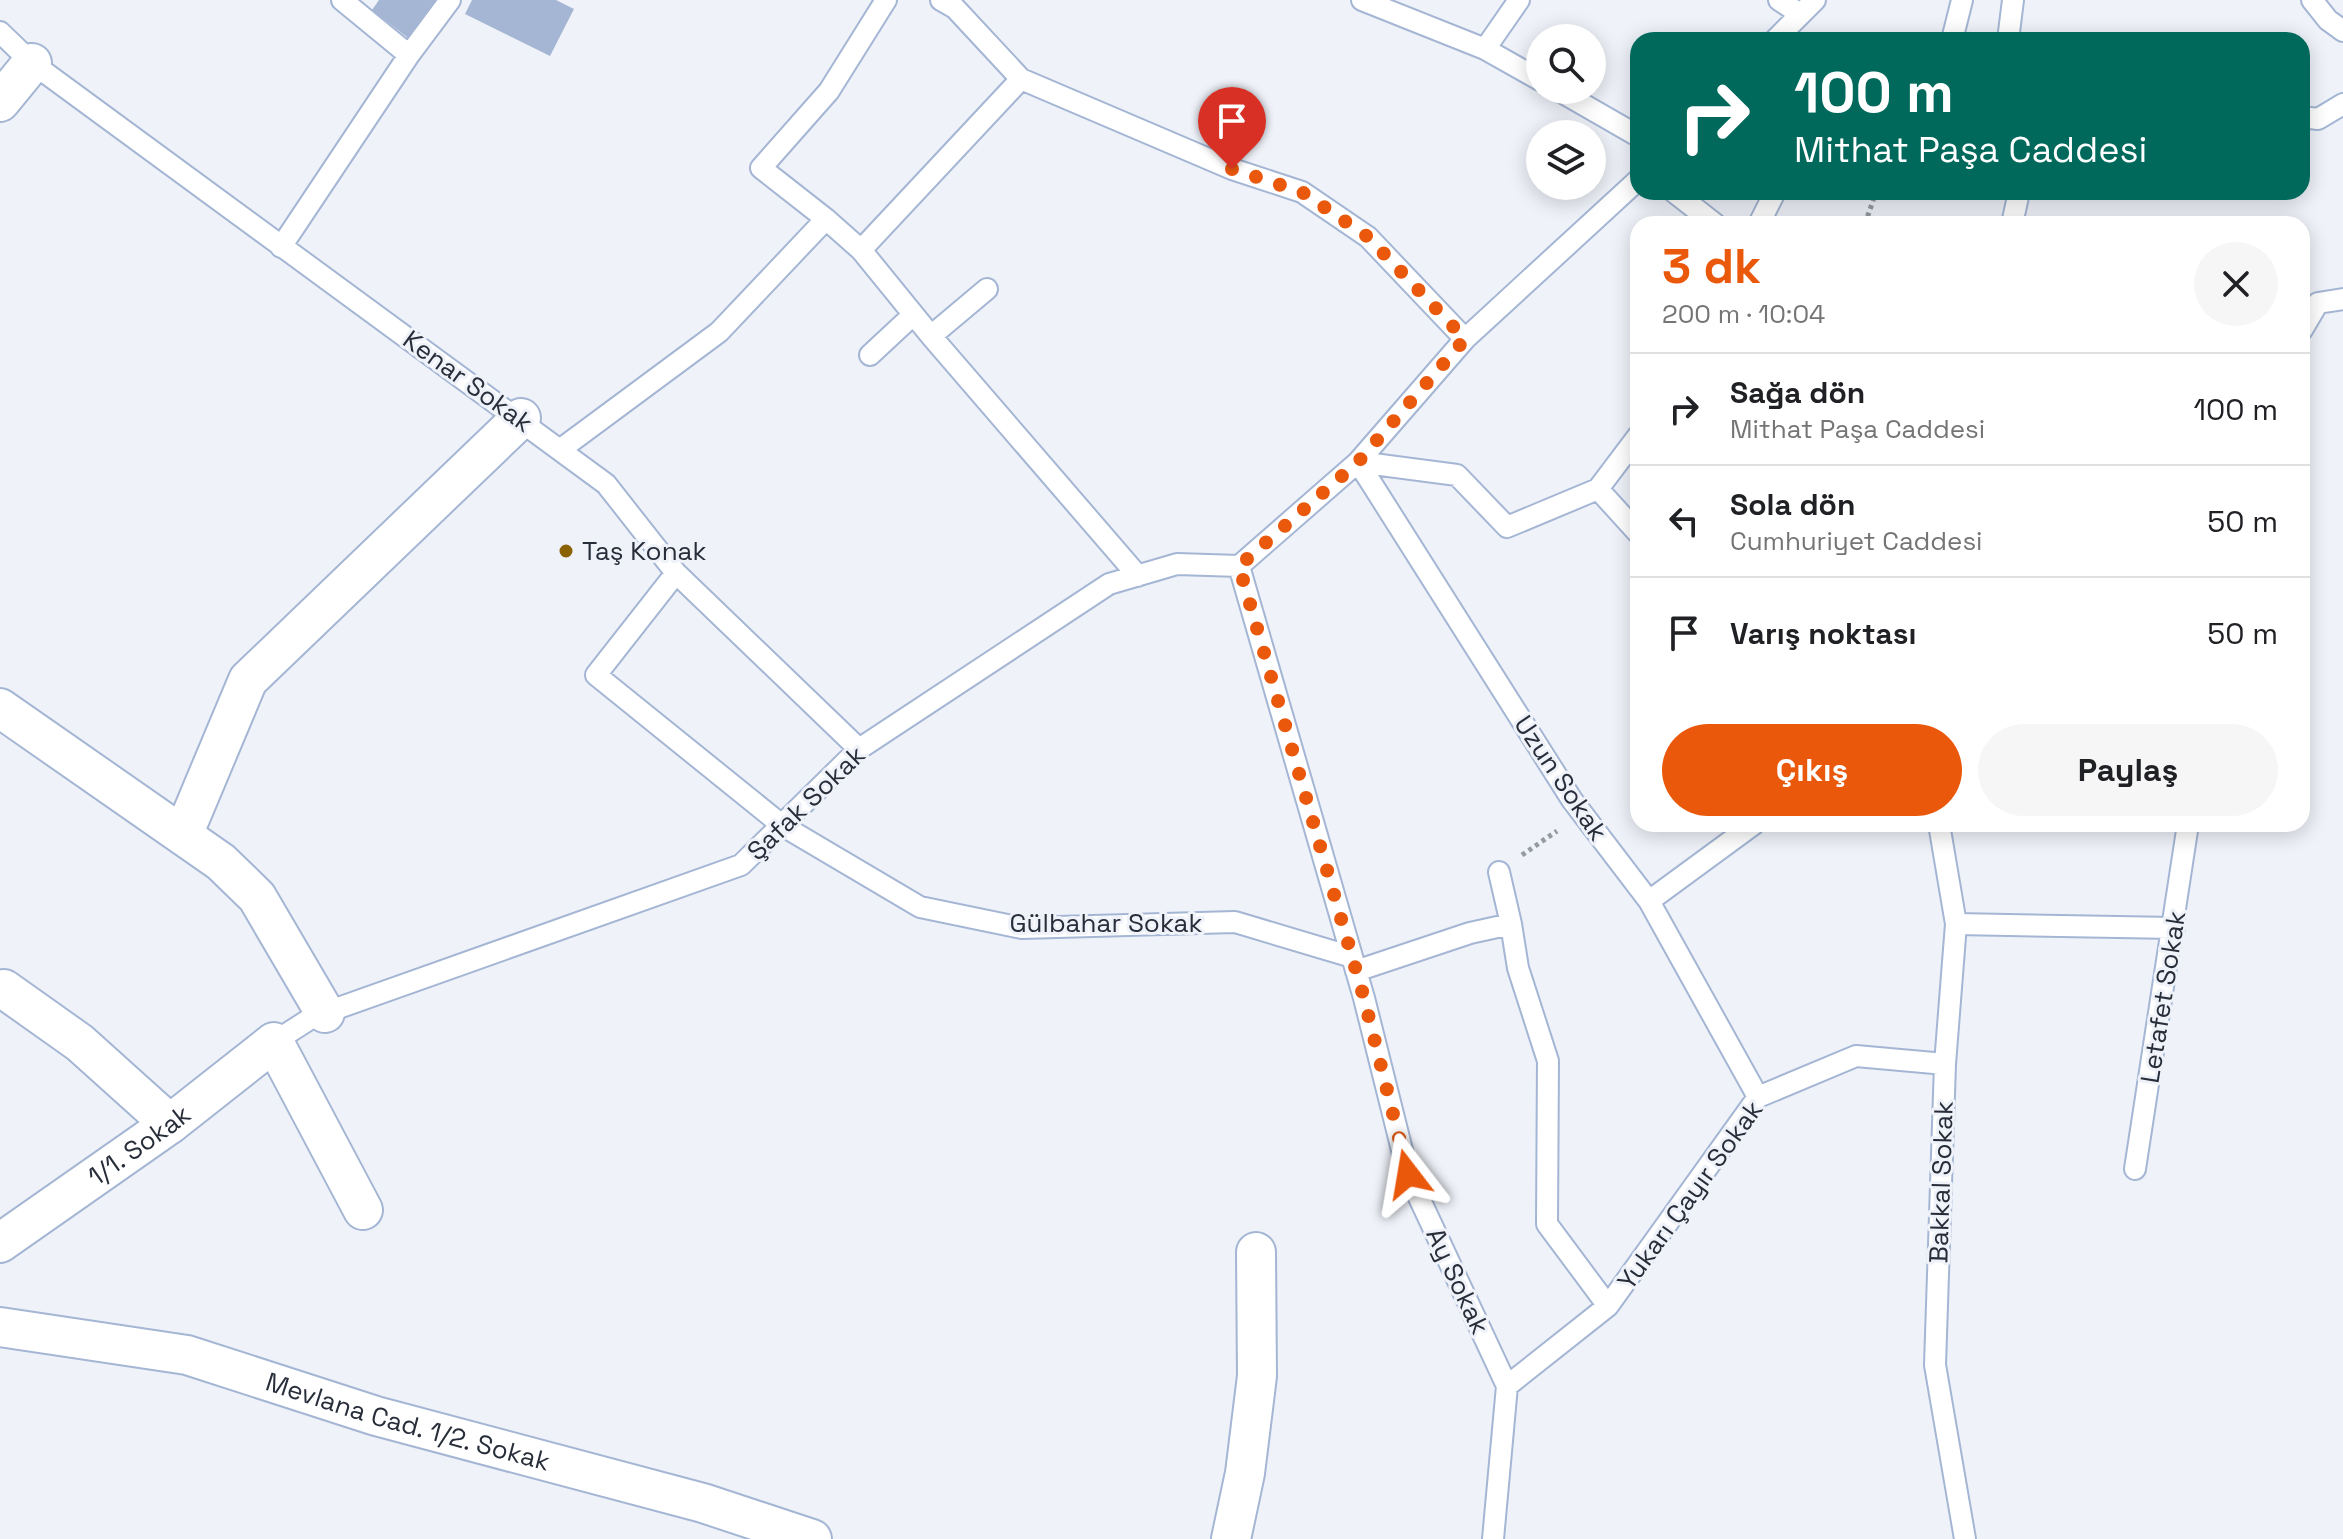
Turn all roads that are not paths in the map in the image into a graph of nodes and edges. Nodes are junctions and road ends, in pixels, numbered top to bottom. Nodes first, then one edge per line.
1 (342, 0) edge
2 (450, 0) edge
3 (886, 0) edge
4 (1362, 0) edge
5 (1519, 0) edge
6 (1779, 0) edge
7 (1962, 0) edge
8 (2013, 0) edge
9 (2312, 0) edge
10 (953, 3) edge
11 (1808, 7) edge
12 (2343, 31) edge
13 (0, 32) edge
14 (1783, 32) edge
15 (1954, 32) edge
16 (2009, 32) edge
17 (1485, 49) junction
18 (409, 55) junction
19 (32, 63) junction
20 (1526, 72) edge
21 (1021, 79) junction
22 (0, 102) edge
23 (1582, 104) edge
24 (2343, 104) edge
25 (2310, 118) edge
26 (1630, 131) edge
27 (1630, 187) edge
28 (1684, 200) edge
29 (1705, 216) edge
30 (826, 219) junction
31 (281, 247) junction
32 (861, 250) junction
33 (987, 289) dead end
34 (2343, 299) edge
35 (913, 315) junction
36 (2310, 316) edge
37 (931, 336) junction
38 (1465, 339) junction
39 (870, 355) dead end
40 (521, 418) junction
41 (1630, 447) edge
42 (561, 449) junction
43 (1358, 462) junction
44 (1598, 489) junction
45 (1630, 524) edge
46 (1239, 566) junction
47 (676, 573) junction
48 (1138, 576) junction
49 (0, 708) edge
50 (859, 749) junction
51 (783, 826) junction
52 (1743, 832) edge
53 (1940, 832) edge
54 (2187, 832) edge
55 (183, 835) junction
56 (1499, 872) road end
57 (1649, 901) junction
58 (1511, 924) junction
59 (1956, 924) junction
60 (2174, 928) junction
61 (1354, 964) junction
62 (4, 989) dead end
63 (325, 1013) junction
64 (274, 1042) junction
65 (1945, 1064) junction
66 (1758, 1097) junction
67 (170, 1124) junction
68 (2135, 1169) dead end
69 (363, 1210) dead end
70 (0, 1243) edge
71 (1256, 1252) dead end
72 (1608, 1306) junction
73 (0, 1327) edge
74 (1507, 1386) junction
75 (812, 1539) edge
76 (1231, 1539) edge
77 (1493, 1539) edge
78 (1965, 1539) edge

1 - 18 lane
2 - 18 lane
3 - 30 lane
4 - 17 lane
5 - 17 lane
6 - 11 lane
7 - 15 lane
8 - 16 lane
9 - 12 lane
10 - 21 lane
11 - 14 lane
13 - 19 lane, Kenar Sokak
17 - 20 lane
18 - 31 lane
19 - 22 street
19 - 31 lane, Kenar Sokak
21 - 32 lane
21 - 38 lane
23 - 26 lane
24 - 25 lane
27 - 38 lane
28 - 29 lane
30 - 32 lane
30 - 42 lane
31 - 40 lane, Kenar Sokak
32 - 35 lane
33 - 37 lane
34 - 36 lane
35 - 37 lane
35 - 39 lane
37 - 48 lane
38 - 43 lane
40 - 42 lane, Kenar Sokak
40 - 55 street
41 - 44 lane
42 - 47 lane, Kenar Sokak
43 - 44 lane
43 - 46 lane
43 - 57 lane, Uzun Sokak
44 - 45 lane
46 - 48 lane, Şafak Sokak
46 - 61 lane, Ay Sokak
47 - 50 lane, Kenar Sokak
47 - 51 lane, Gülbahar Sokak
48 - 50 lane, Şafak Sokak
49 - 55 street
50 - 51 lane, Şafak Sokak
51 - 61 lane, Gülbahar Sokak
51 - 63 lane, Şafak Sokak
52 - 57 lane
53 - 59 lane, Bakkal Sokak
54 - 60 lane, Letafet Sokak
55 - 63 street
56 - 58 lane
57 - 66 lane, Uzun Sokak
58 - 61 lane
58 - 72 lane
59 - 60 lane
59 - 65 lane, Bakkal Sokak
60 - 68 lane, Letafet Sokak
61 - 74 lane, Ay Sokak
62 - 67 street
63 - 64 lane, Şafak Sokak
64 - 67 street, 1/1. Sokak
64 - 69 street
65 - 66 lane, Yukarı Çayır Sokak
65 - 78 lane, Bakkal Sokak
66 - 72 lane, Yukarı Çayır Sokak
67 - 70 street, 1/1. Sokak
71 - 76 street
72 - 74 lane, Yukarı Çayır Sokak
73 - 75 street, Mevlana Cad. 1/2. Sokak
74 - 77 lane

